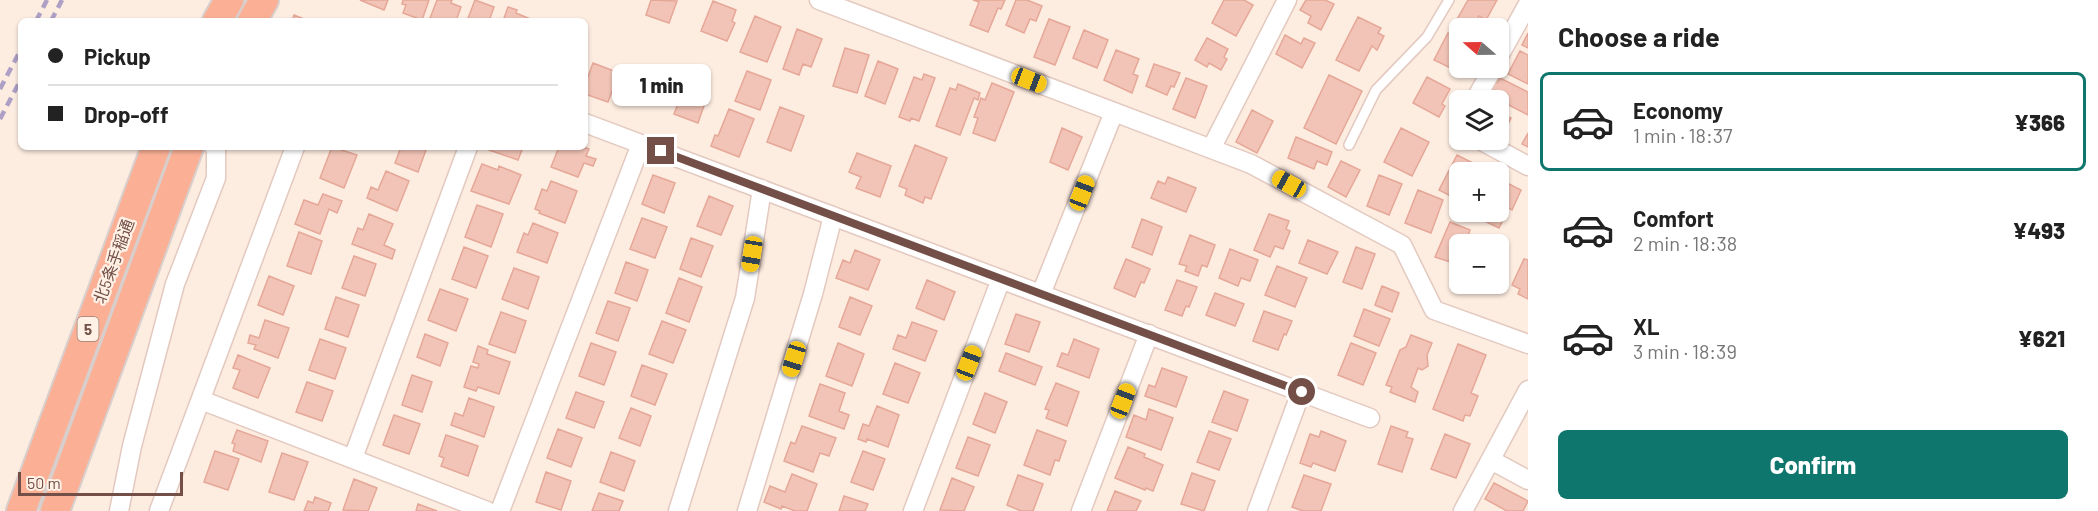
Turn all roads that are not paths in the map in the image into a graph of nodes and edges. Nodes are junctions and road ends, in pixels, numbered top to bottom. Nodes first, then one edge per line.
1 (229, 0) edge
2 (264, 0) edge
3 (819, 0) edge
4 (1287, 0) edge
5 (1449, 0) edge
6 (1528, 4) edge
7 (219, 18) edge
8 (254, 18) edge
9 (1509, 38) edge
10 (1114, 112) junction
11 (588, 124) edge
12 (641, 144) junction
13 (1349, 145) dead end
14 (1211, 149) junction
15 (155, 150) edge
16 (188, 150) edge
17 (216, 150) edge
18 (294, 150) edge
19 (467, 150) edge
20 (1499, 150) edge
21 (1528, 165) edge
22 (762, 189) junction
23 (833, 216) junction
24 (1001, 279) junction
25 (1041, 294) junction
26 (1149, 334) junction
27 (1528, 344) edge
28 (1528, 390) edge
29 (1302, 392) junction
30 (201, 400) junction
31 (1370, 418) dead end
32 (353, 458) junction
33 (1491, 460) junction
34 (1528, 480) edge
35 (21, 511) edge
36 (56, 511) edge
37 (119, 511) edge
38 (159, 511) edge
39 (487, 511) edge
40 (500, 511) edge
41 (678, 511) edge
42 (747, 511) edge
43 (913, 511) edge
44 (1081, 511) edge
45 (1257, 511) edge
46 (1463, 511) edge

1 - 7 highway
2 - 8 highway
3 - 10 street
4 - 14 street
5 - 13 lane
6 - 9 street
10 - 14 street
10 - 25 street
11 - 12 street
12 - 22 street
12 - 40 street
14 - 27 street
15 - 35 highway, 北5条手稲通 / 5
16 - 36 highway, 北5条手稲通 / 5
17 - 37 street
18 - 30 street
19 - 32 street
20 - 21 street
22 - 23 street
22 - 41 street
23 - 24 street
23 - 42 street
24 - 25 street
24 - 43 street
25 - 26 street
26 - 29 street
26 - 44 street
28 - 33 street
29 - 31 street
29 - 45 street
30 - 32 street
30 - 38 street
32 - 39 street
33 - 34 street
33 - 46 street

